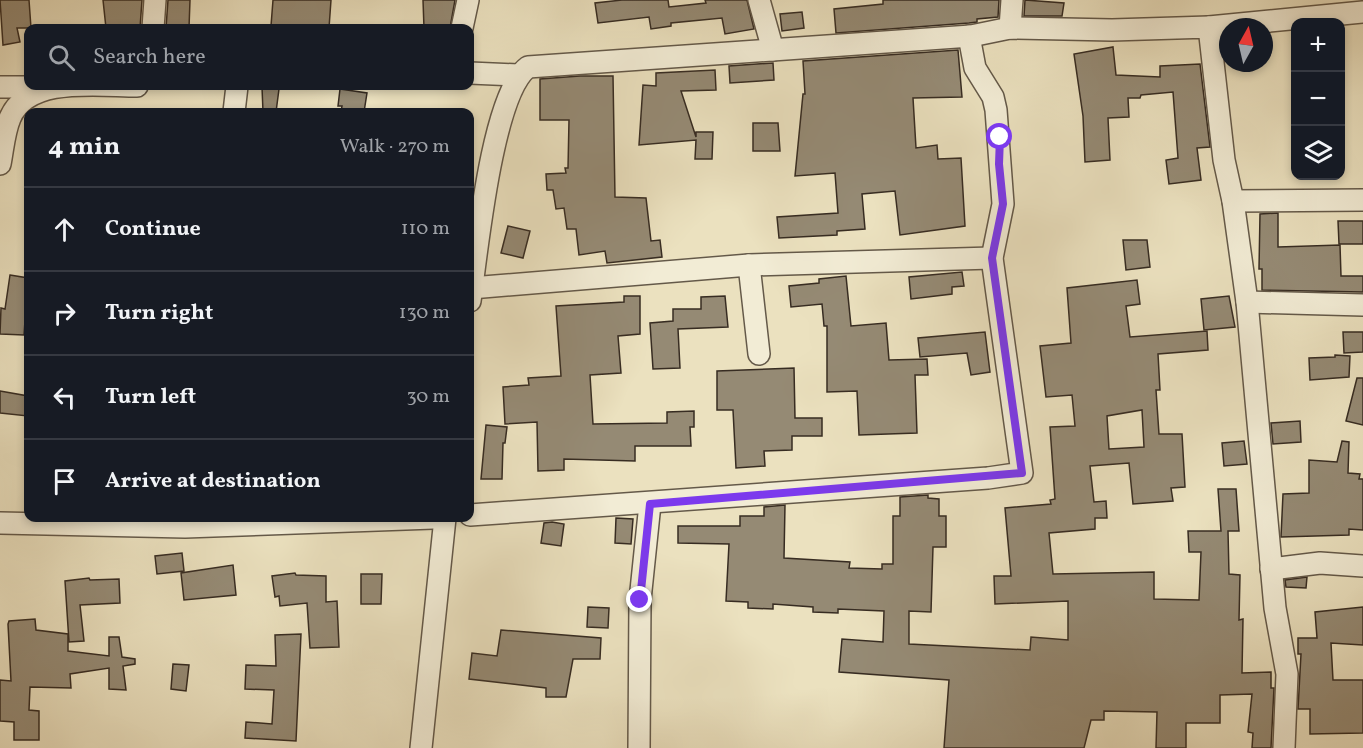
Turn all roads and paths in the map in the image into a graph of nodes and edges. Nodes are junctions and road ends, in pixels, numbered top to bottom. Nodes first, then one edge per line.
1 (155, 0) edge
2 (468, 0) edge
3 (759, 0) edge
4 (1012, 0) edge
5 (1363, 12) edge
6 (153, 24) edge
7 (463, 24) edge
8 (1209, 27) junction
9 (1010, 28) junction
10 (969, 36) junction
11 (773, 50) junction
12 (474, 73) edge
13 (518, 75) junction
14 (0, 87) edge
15 (24, 87) edge
16 (41, 90) edge
17 (237, 90) edge
18 (234, 108) edge
19 (0, 164) edge
20 (1363, 200) edge
21 (1233, 201) junction
22 (992, 258) junction
23 (749, 265) junction
24 (474, 270) edge
25 (474, 294) edge
26 (1247, 302) junction
27 (1363, 305) edge
28 (759, 354) dead end
29 (650, 504) junction
30 (474, 515) edge
31 (186, 522) edge
32 (445, 522) edge
33 (0, 523) edge
34 (1363, 566) edge
35 (1271, 569) junction
36 (421, 748) edge
37 (639, 748) edge
38 (1284, 748) edge

1 - 6 street
2 - 7 street
3 - 11 street
4 - 9 street
5 - 8 street
8 - 9 street
8 - 21 street
9 - 10 street
10 - 11 street
10 - 22 street
11 - 13 street
12 - 13 street
13 - 24 street
14 - 15 street
16 - 19 street
17 - 18 street
20 - 21 street
21 - 26 street
22 - 23 street
22 - 29 street
23 - 25 street
23 - 28 street
26 - 27 street
26 - 35 street
29 - 30 street
29 - 37 street
31 - 33 street
32 - 36 street
34 - 35 street
35 - 38 street

